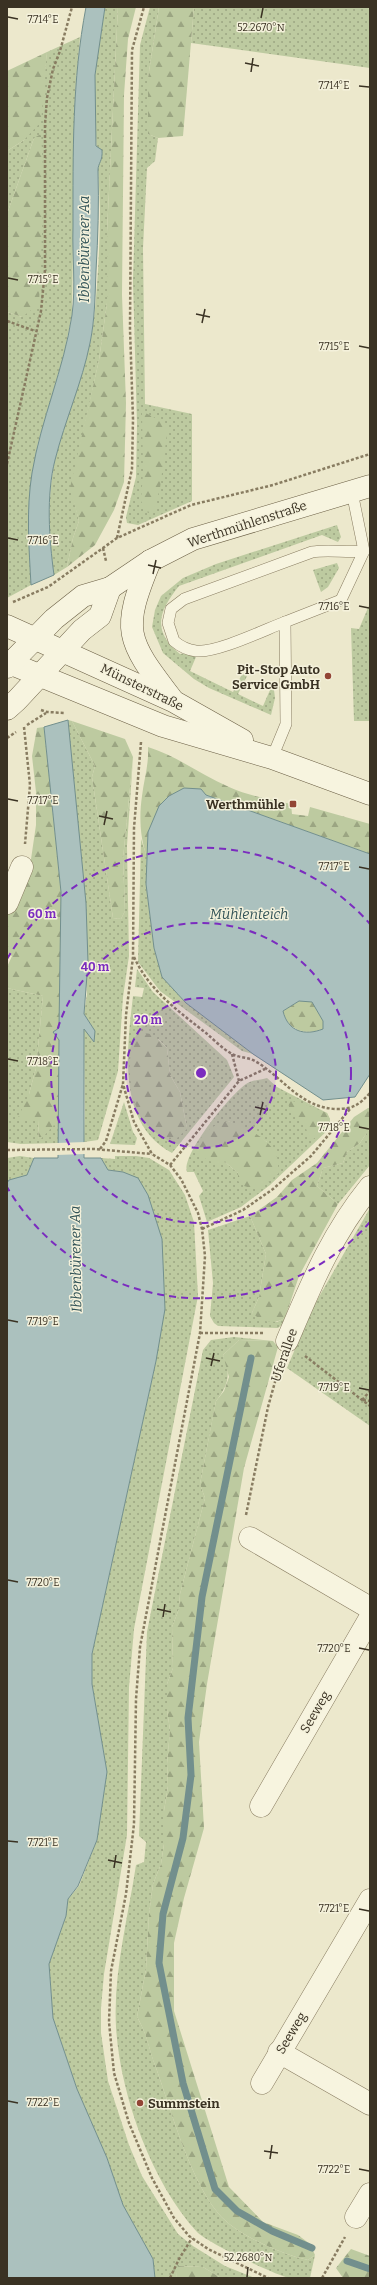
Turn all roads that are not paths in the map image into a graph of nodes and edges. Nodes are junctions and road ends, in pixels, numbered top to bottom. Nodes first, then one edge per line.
1 (361, 489) edge
2 (364, 551) junction
3 (150, 561) junction
4 (110, 588) junction
5 (285, 622) junction
6 (7, 626) edge
7 (35, 638) junction
8 (63, 651) junction
9 (8, 664) edge
10 (39, 676) junction
11 (173, 701) junction
12 (7, 708) edge
13 (272, 758) junction
14 (370, 794) edge
15 (22, 866) road end
16 (7, 903) edge
17 (370, 1187) edge
18 (287, 1341) road end
19 (250, 1538) road end
20 (370, 1608) edge
21 (370, 1618) edge
22 (261, 1806) dead end
23 (370, 1900) edge
24 (279, 2052) junction
25 (262, 2083) dead end
26 (370, 2104) edge
27 (370, 2194) edge
28 (356, 2217) road end

1 - 2 lane
1 - 3 main road, Werthmühlenstraße
2 - 5 lane
2 - 5 lane
3 - 4 main road, Werthmühlenstraße
3 - 11 main road
4 - 7 main road, Werthmühlenstraße
4 - 8 main road
5 - 13 lane
6 - 7 main road, Münsterstraße
7 - 8 main road, Münsterstraße
7 - 9 main road, Werthmühlenstraße
8 - 10 main road
8 - 11 main road, Münsterstraße
9 - 10 main road, Münsterstraße
10 - 12 main road
10 - 13 main road, Münsterstraße
11 - 13 main road, Münsterstraße
13 - 14 main road, Münsterstraße
15 - 16 main road
17 - 18 main road, Uferallee
19 - 20 main road
21 - 22 main road, Seeweg
23 - 24 main road, Seeweg
24 - 25 main road, Seeweg
24 - 26 main road
27 - 28 main road

